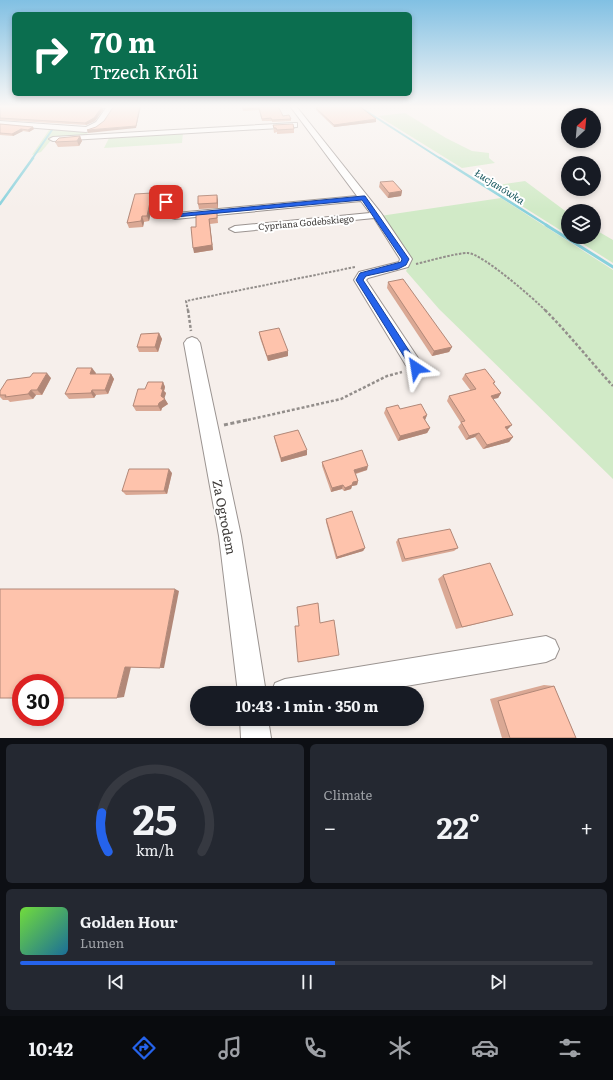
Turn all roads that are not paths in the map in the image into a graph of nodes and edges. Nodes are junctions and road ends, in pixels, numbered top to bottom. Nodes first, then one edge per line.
1 (319, 140) edge
2 (363, 198) junction
3 (166, 202) dead end
4 (376, 215) junction
5 (234, 229) dead end
6 (192, 343) road end
7 (416, 368) road end
8 (546, 649) dead end
9 (251, 686) edge
10 (327, 686) edge
11 (255, 726) edge
12 (256, 738) edge

1 - 2 street
2 - 3 street
2 - 4 street
4 - 5 street, Cypriana Godebskiego
4 - 7 street
6 - 9 street, Za Ogrodem
8 - 10 street
11 - 12 street

